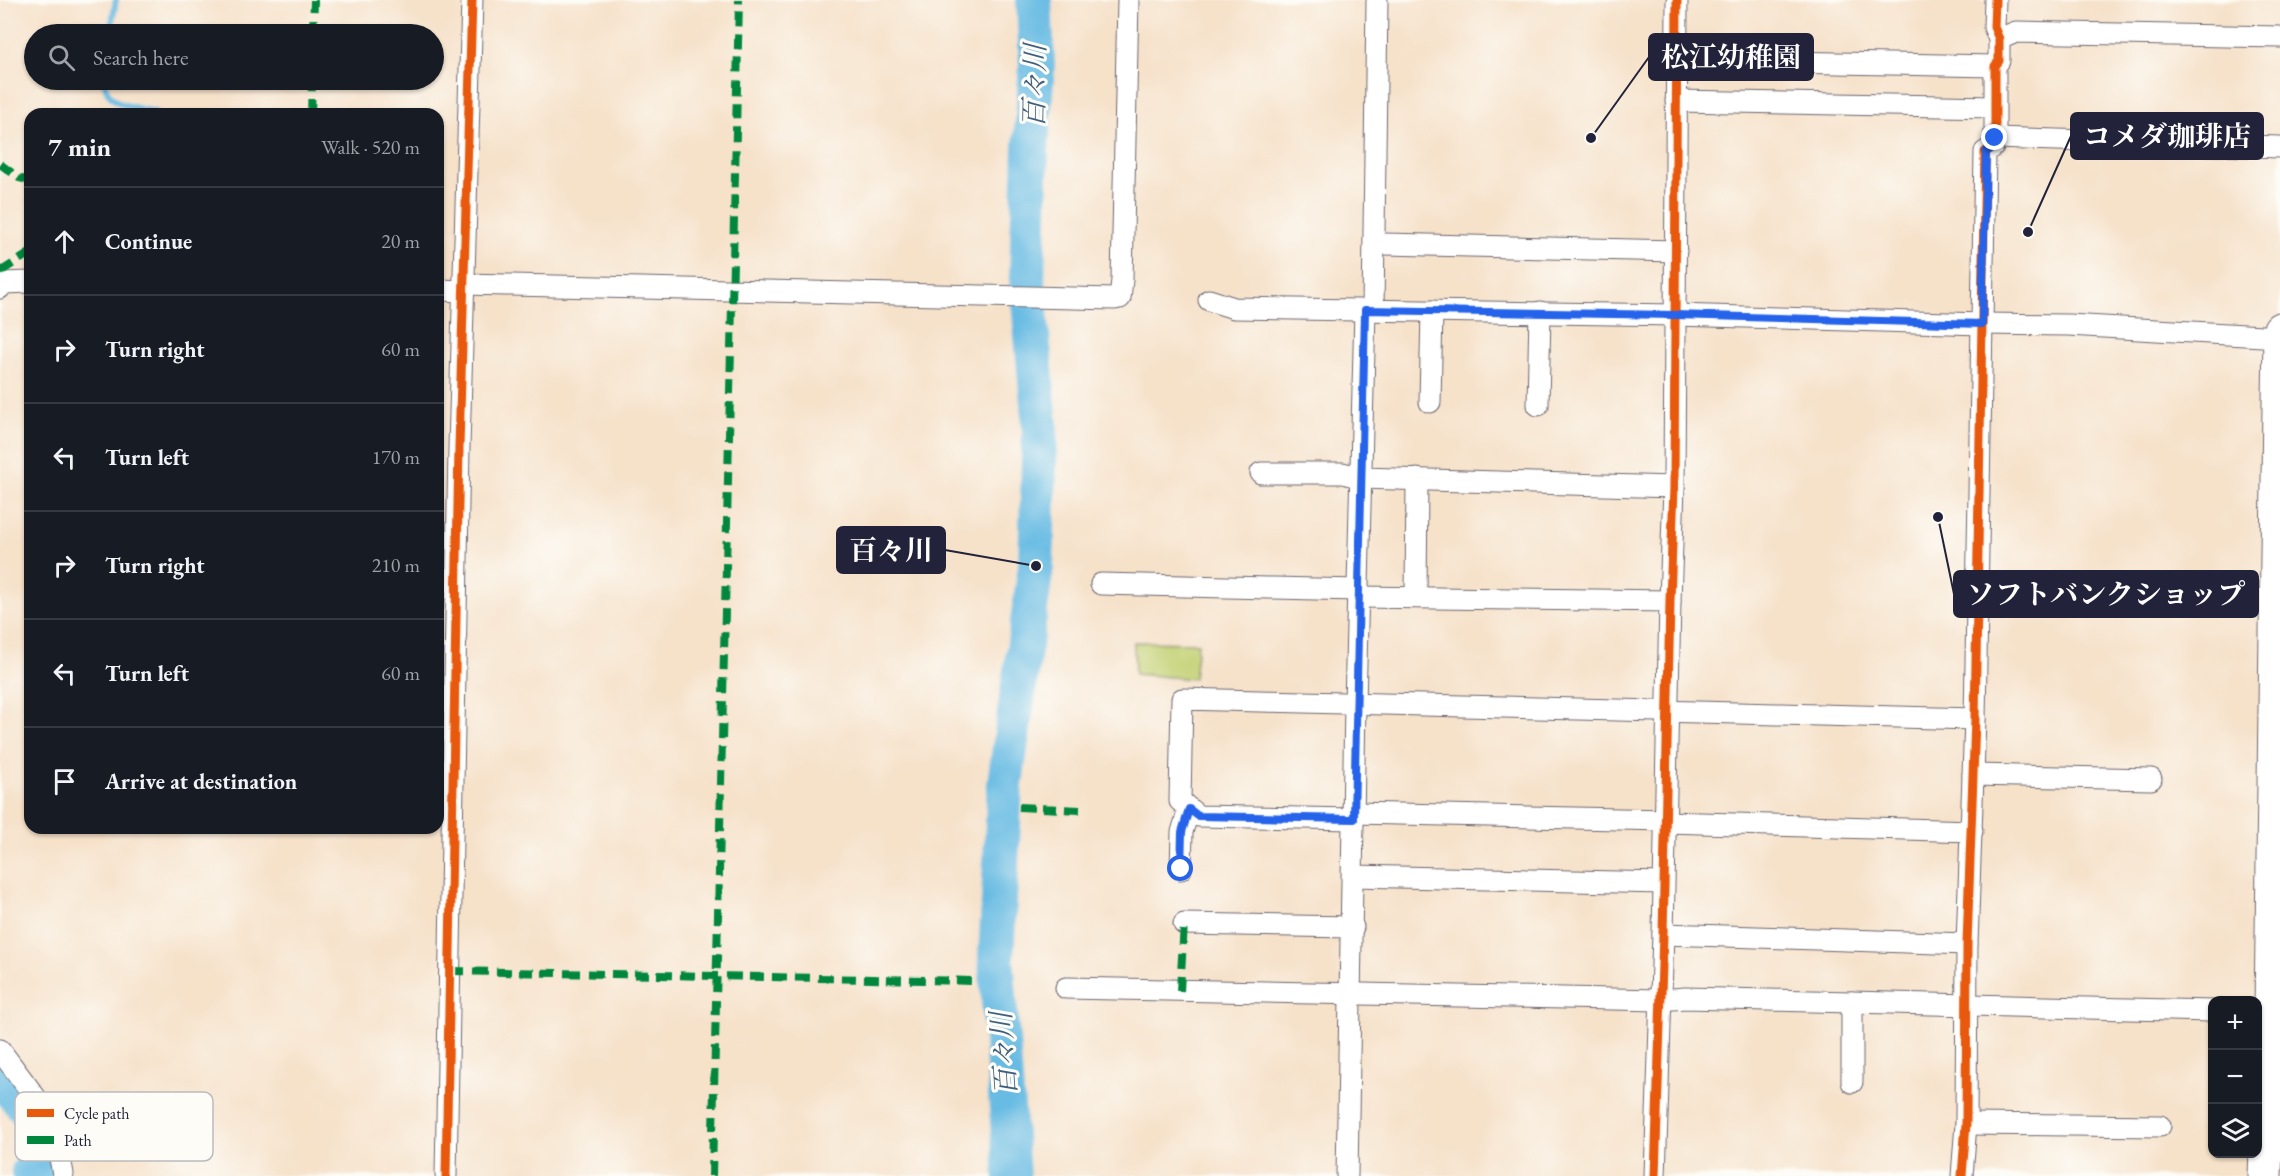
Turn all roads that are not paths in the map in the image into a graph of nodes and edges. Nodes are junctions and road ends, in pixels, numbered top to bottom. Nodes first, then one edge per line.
1 (472, 0) edge
2 (1128, 0) edge
3 (1377, 0) edge
4 (1677, 0) edge
5 (1995, 0) edge
6 (2280, 37) edge
7 (1999, 39) junction
8 (1676, 60) junction
9 (1995, 66) junction
10 (1676, 101) junction
11 (1994, 107) junction
12 (1995, 138) junction
13 (2280, 147) edge
14 (1385, 244) dead end
15 (1676, 251) junction
16 (24, 282) edge
17 (464, 287) junction
18 (0, 288) edge
19 (444, 289) edge
20 (1209, 300) dead end
21 (1369, 310) junction
22 (1432, 311) junction
23 (1540, 312) junction
24 (1676, 315) junction
25 (1982, 324) junction
26 (2280, 329) edge
27 (2280, 337) edge
28 (1430, 402) dead end
29 (1538, 405) dead end
30 (1261, 473) dead end
31 (1360, 478) junction
32 (1417, 479) junction
33 (1674, 487) junction
34 (1101, 584) dead end
35 (1358, 593) junction
36 (1416, 597) junction
37 (1670, 601) junction
38 (1355, 704) junction
39 (1667, 711) junction
40 (1975, 719) junction
41 (1973, 775) junction
42 (2151, 779) dead end
43 (1189, 809) junction
44 (1354, 816) junction
45 (1666, 821) junction
46 (1972, 831) junction
47 (1181, 869) dead end
48 (1353, 876) junction
49 (1663, 883) junction
50 (1184, 924) dead end
51 (1353, 927) junction
52 (1664, 934) junction
53 (1967, 944) junction
54 (1066, 988) dead end
55 (1352, 993) junction
56 (1660, 1000) junction
57 (1852, 1002) junction
58 (1967, 1005) junction
59 (2208, 1011) edge
60 (2264, 1012) edge
61 (0, 1050) edge
62 (1852, 1082) dead end
63 (31, 1092) edge
64 (1966, 1124) junction
65 (2160, 1126) dead end
66 (446, 1176) edge
67 (1347, 1176) edge
68 (1654, 1176) edge
69 (1962, 1176) edge
70 (2265, 1176) edge

1 - 17 street
2 - 17 street
3 - 21 street
4 - 8 street
5 - 7 street
6 - 7 street
7 - 9 street
8 - 9 street
8 - 10 street
9 - 11 street
10 - 11 street
10 - 15 street
11 - 12 street
12 - 13 street
12 - 25 street
14 - 15 street
15 - 24 street
16 - 18 street
17 - 19 street
17 - 66 street
20 - 21 street
21 - 22 street
21 - 31 street
22 - 23 street
22 - 28 street
23 - 24 street
23 - 29 street
24 - 25 street
24 - 33 street
25 - 27 street
25 - 40 street
26 - 27 main road
27 - 60 main road
30 - 31 street
31 - 32 street
31 - 35 street
32 - 33 street
32 - 36 street
33 - 37 street
34 - 35 street
35 - 36 street
35 - 38 street
36 - 37 street
37 - 39 street
38 - 39 street
38 - 43 street
38 - 44 street
39 - 40 street
39 - 45 street
40 - 41 street
41 - 42 street
41 - 46 street
43 - 44 street
43 - 47 street
44 - 45 street
44 - 48 street
45 - 46 street
45 - 49 street
46 - 53 street
48 - 49 street
48 - 51 street
49 - 52 street
50 - 51 street
51 - 55 street
52 - 53 street
52 - 56 street
53 - 58 street
54 - 55 street
55 - 56 street
55 - 67 street
56 - 57 street
56 - 68 street
57 - 58 street
57 - 62 street
58 - 59 street
58 - 64 street
60 - 70 main road
61 - 63 street
64 - 65 street
64 - 69 street

